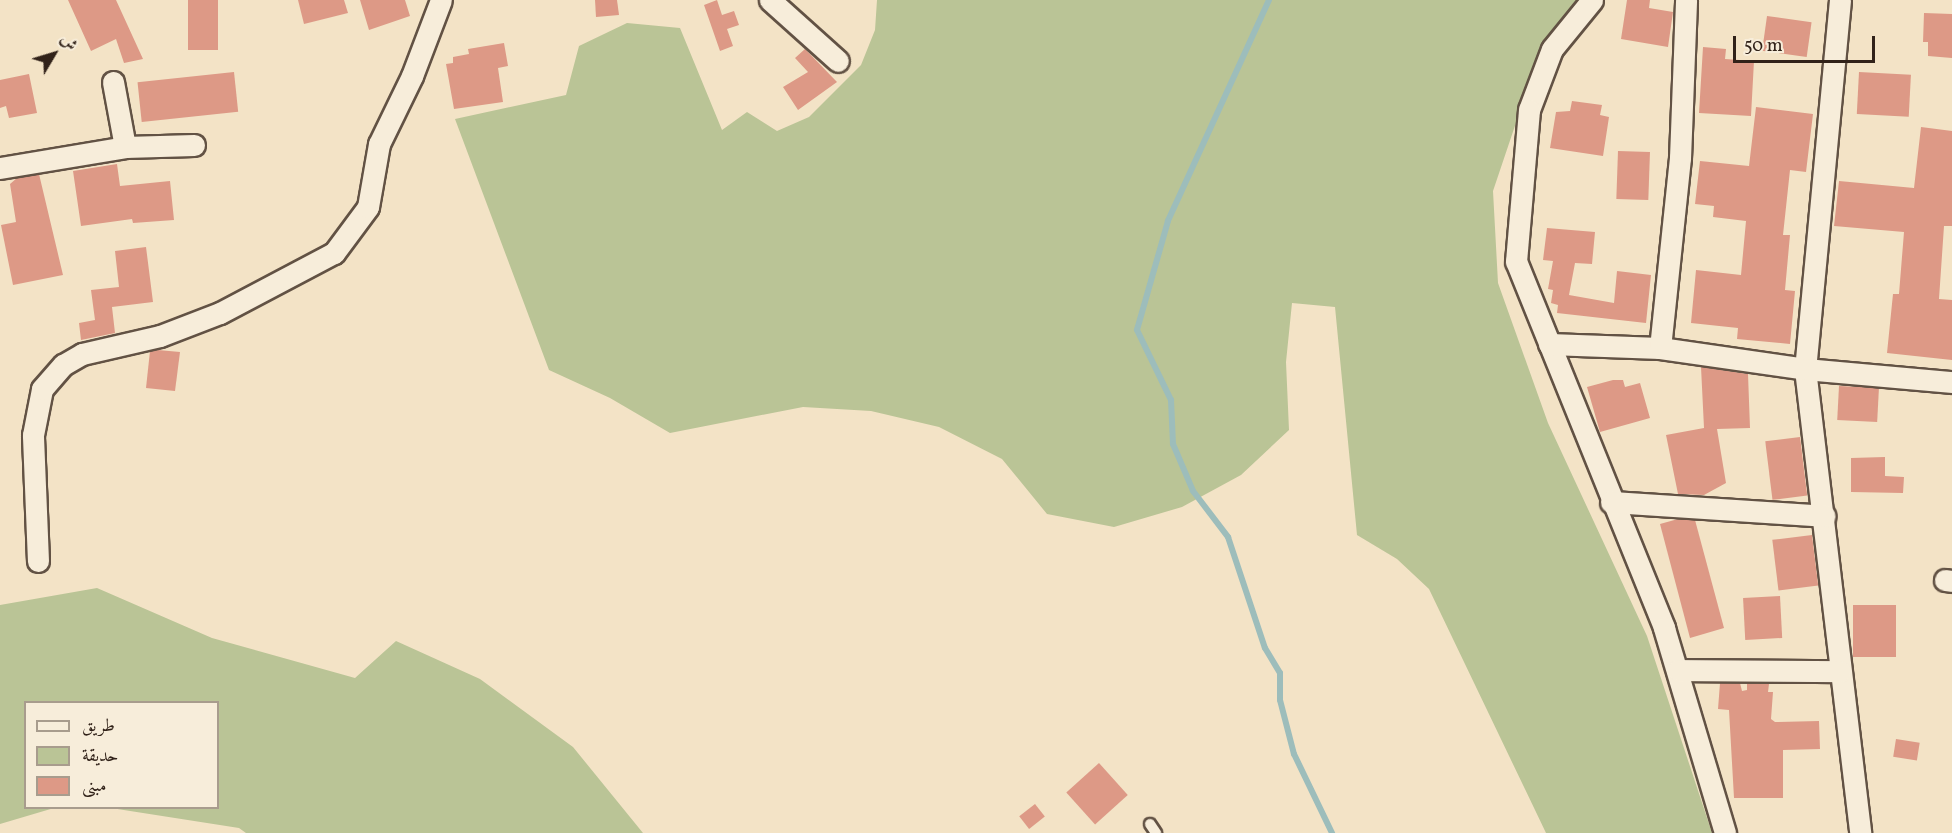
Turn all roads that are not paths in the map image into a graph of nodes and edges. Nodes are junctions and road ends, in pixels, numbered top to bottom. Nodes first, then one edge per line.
1 (441, 0) edge
2 (770, 0) edge
3 (1592, 0) edge
4 (1686, 0) edge
5 (1840, 0) edge
6 (838, 61) dead end
7 (113, 82) dead end
8 (194, 145) dead end
9 (125, 147) junction
10 (0, 168) edge
11 (1549, 344) junction
12 (1660, 348) junction
13 (1805, 369) junction
14 (1952, 382) edge
15 (1611, 502) junction
16 (1825, 516) junction
17 (38, 561) dead end
18 (1678, 670) junction
19 (1840, 671) junction
20 (1725, 833) edge
21 (1860, 833) edge

1 - 17 street
2 - 6 street
3 - 11 street
4 - 12 street
5 - 13 street
7 - 9 street
8 - 9 street
9 - 10 street
11 - 12 street
11 - 15 street
12 - 13 street
13 - 14 street
13 - 16 street
15 - 16 street
15 - 18 street
16 - 19 street
18 - 19 street
18 - 20 street
19 - 21 street

